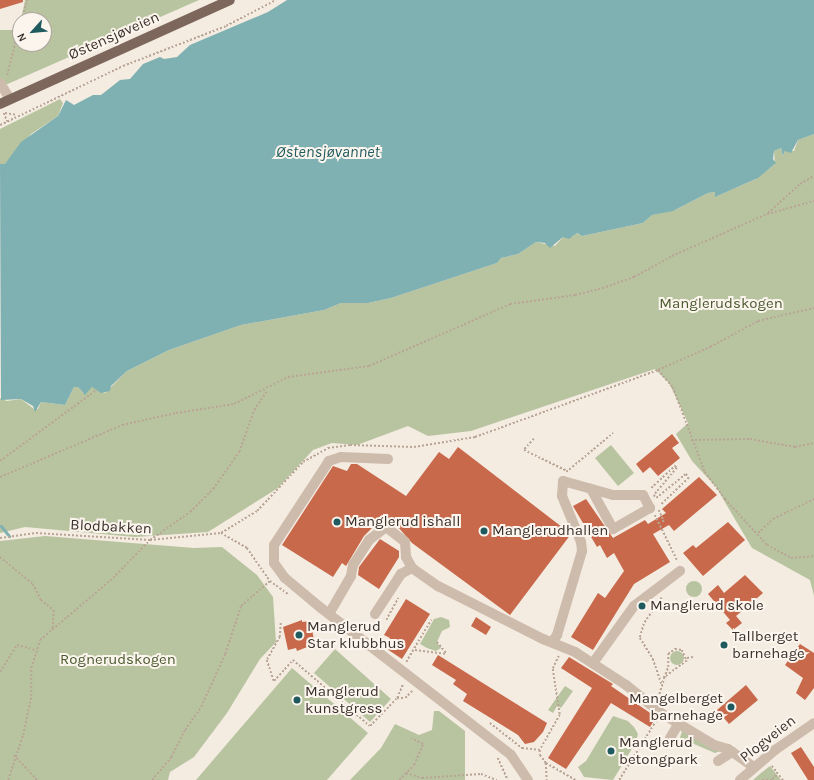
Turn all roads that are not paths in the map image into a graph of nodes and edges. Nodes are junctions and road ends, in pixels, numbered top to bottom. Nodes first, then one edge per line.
1 (230, 0) edge
2 (1, 85) edge
3 (10, 99) junction
4 (0, 104) edge
5 (388, 459) dead end
6 (591, 489) junction
7 (412, 568) junction
8 (680, 571) road end
9 (329, 614) junction
10 (375, 614) dead end
11 (552, 642) junction
12 (593, 663) junction
13 (814, 722) edge
14 (678, 723) junction
15 (670, 738) dead end
16 (732, 752) junction
17 (718, 761) dead end
18 (754, 767) junction
19 (528, 780) edge
20 (740, 780) edge

1 - 3 main road, Østensjøveien
2 - 3 street
3 - 4 main road, Østensjøveien
5 - 9 street
6 - 6 street
6 - 11 street
7 - 9 street
7 - 10 street
7 - 11 street
8 - 12 street
9 - 19 street
11 - 12 street
12 - 14 street
13 - 18 street, Plogveien
14 - 15 street
14 - 16 street
16 - 17 street
16 - 18 street
18 - 20 street, Plogveien

